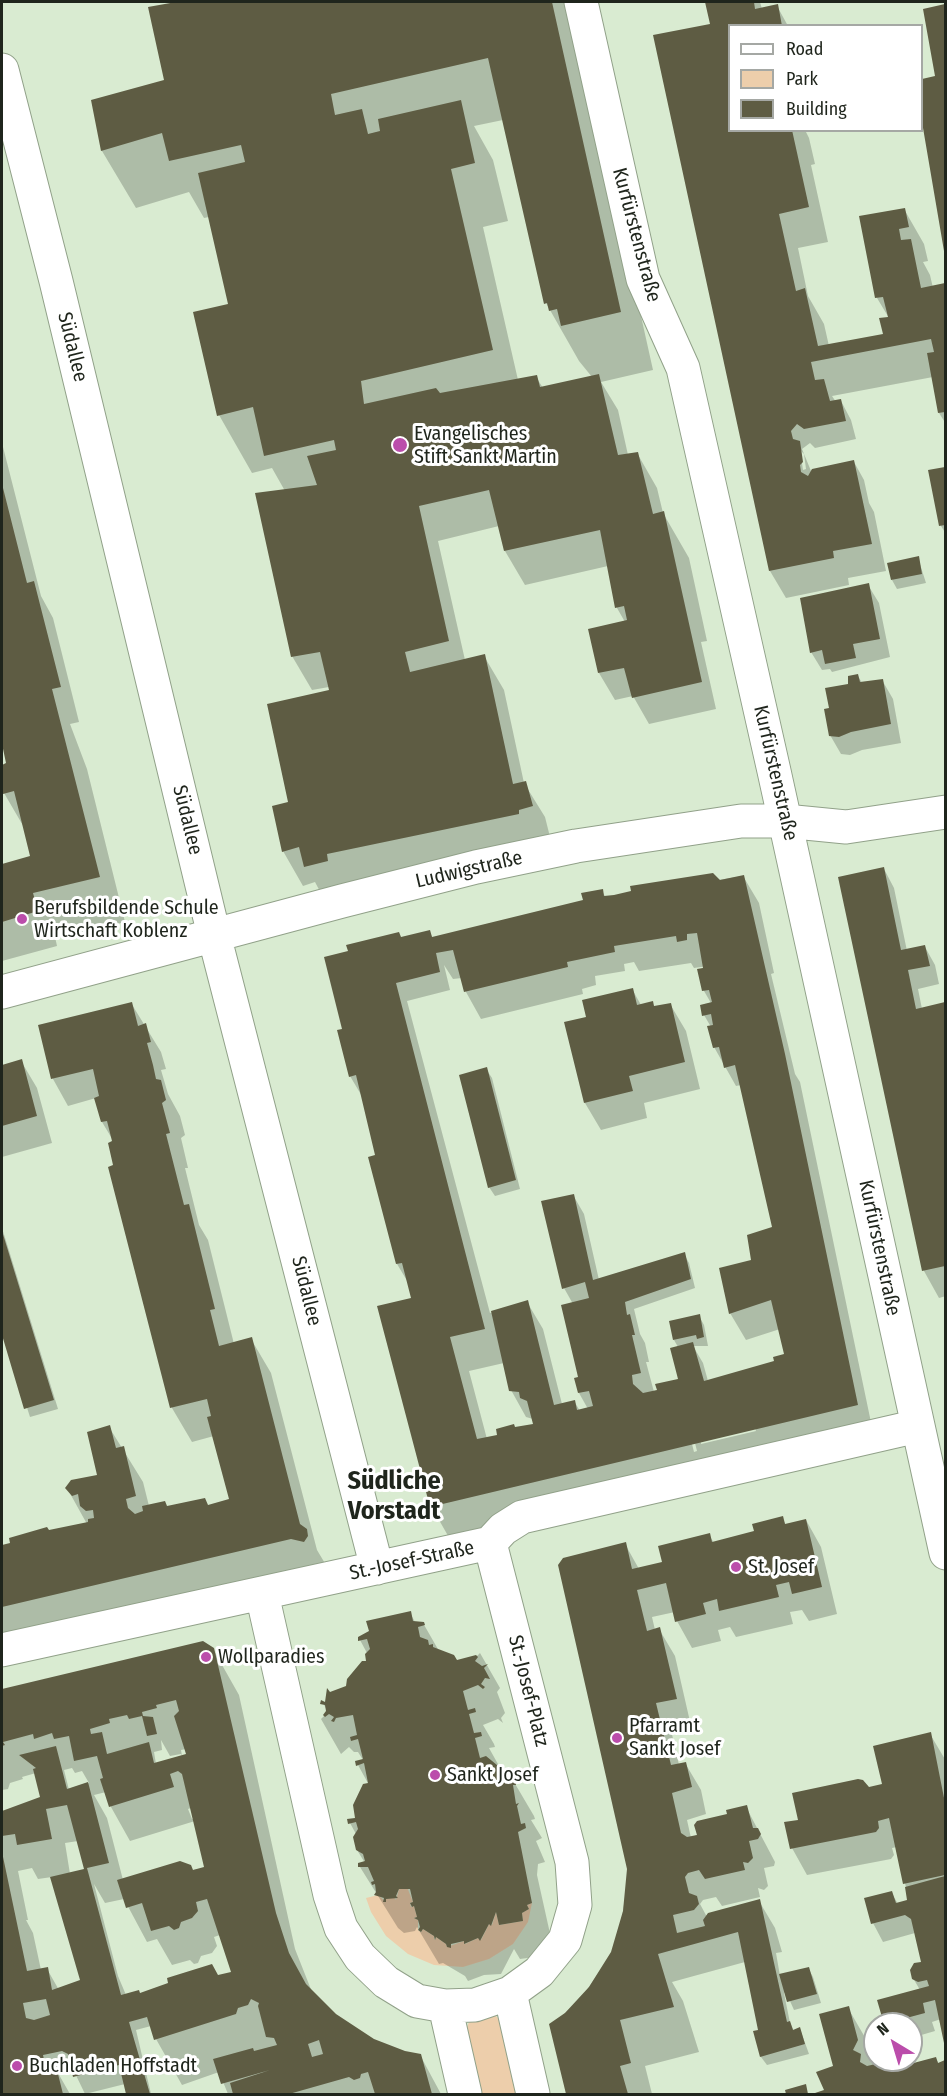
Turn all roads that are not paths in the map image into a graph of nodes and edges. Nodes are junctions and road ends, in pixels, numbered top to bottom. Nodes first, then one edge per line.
1 (581, 2) edge
2 (2, 70) edge
3 (945, 812) edge
4 (785, 821) junction
5 (214, 935) junction
6 (2, 992) edge
7 (918, 1426) junction
8 (490, 1543) junction
9 (945, 1553) edge
10 (377, 1568) junction
11 (262, 1594) junction
12 (2, 1650) edge
13 (510, 1993) junction
14 (445, 2006) junction
15 (465, 2094) edge
16 (533, 2094) edge

1 - 4 street, Kurfürstenstraße
2 - 5 street, Südallee
3 - 4 street, Ludwigstraße
4 - 5 street, Ludwigstraße
4 - 7 street, Kurfürstenstraße
5 - 6 street, Ludwigstraße
5 - 10 street, Südallee
7 - 8 street, St.-Josef-Straße
7 - 9 street, Kurfürstenstraße
8 - 10 street, St.-Josef-Straße
8 - 13 street, St.-Josef-Platz
10 - 11 street, St.-Josef-Straße
11 - 12 street, St.-Josef-Straße
11 - 14 street, St.-Josef-Platz
13 - 14 street, St.-Josef-Platz
13 - 16 street
14 - 15 street

